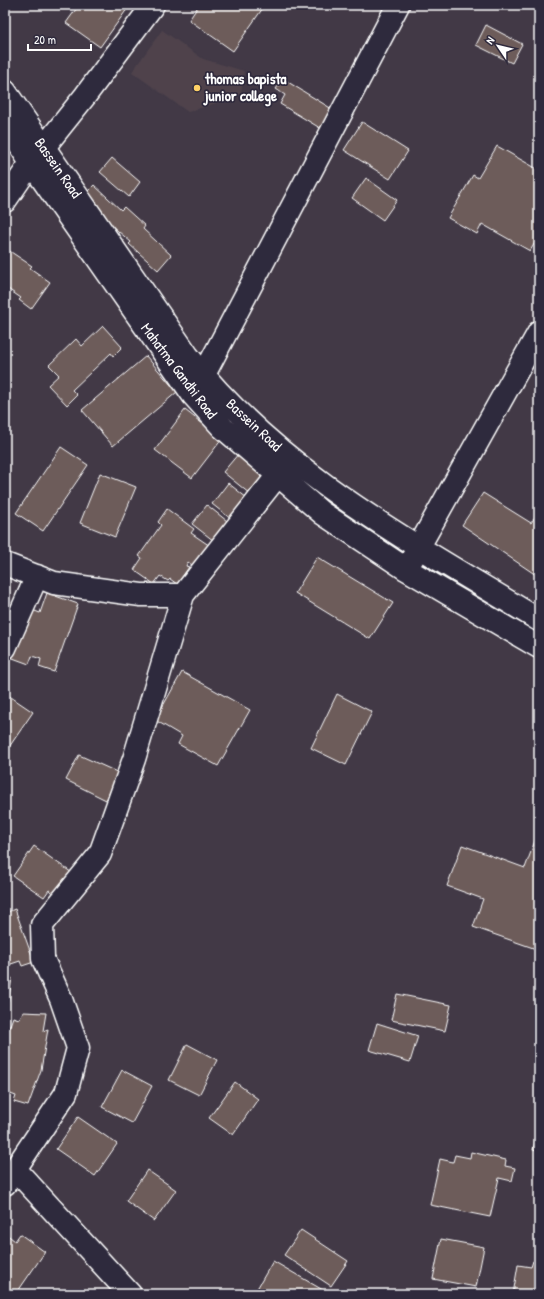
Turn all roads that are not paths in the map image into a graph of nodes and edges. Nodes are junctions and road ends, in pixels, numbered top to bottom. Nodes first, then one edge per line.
1 (152, 5) edge
2 (398, 5) edge
3 (5, 90) edge
4 (5, 122) edge
5 (37, 155) junction
6 (5, 201) edge
7 (539, 332) edge
8 (203, 376) junction
9 (193, 395) junction
10 (278, 475) junction
11 (419, 547) junction
12 (5, 564) edge
13 (406, 569) junction
14 (37, 576) junction
15 (183, 595) junction
16 (539, 620) edge
17 (539, 647) edge
18 (5, 648) edge
19 (10, 1177) edge
20 (130, 1294) edge

1 - 5 main road
2 - 8 main road
3 - 5 main road, Bassein Road
4 - 5 main road
5 - 6 main road
5 - 8 main road, Bassein Road
5 - 9 main road, Mahatma Gandhi Road
7 - 11 main road
8 - 9 main road
8 - 11 main road, Bassein Road
9 - 10 main road, Mahatma Gandhi Road
10 - 13 main road, Mahatma Gandhi Road
10 - 15 main road
11 - 13 main road
11 - 16 main road, Bassein Road
12 - 14 main road
13 - 17 main road
14 - 15 main road
14 - 18 main road
15 - 19 main road
19 - 20 main road

